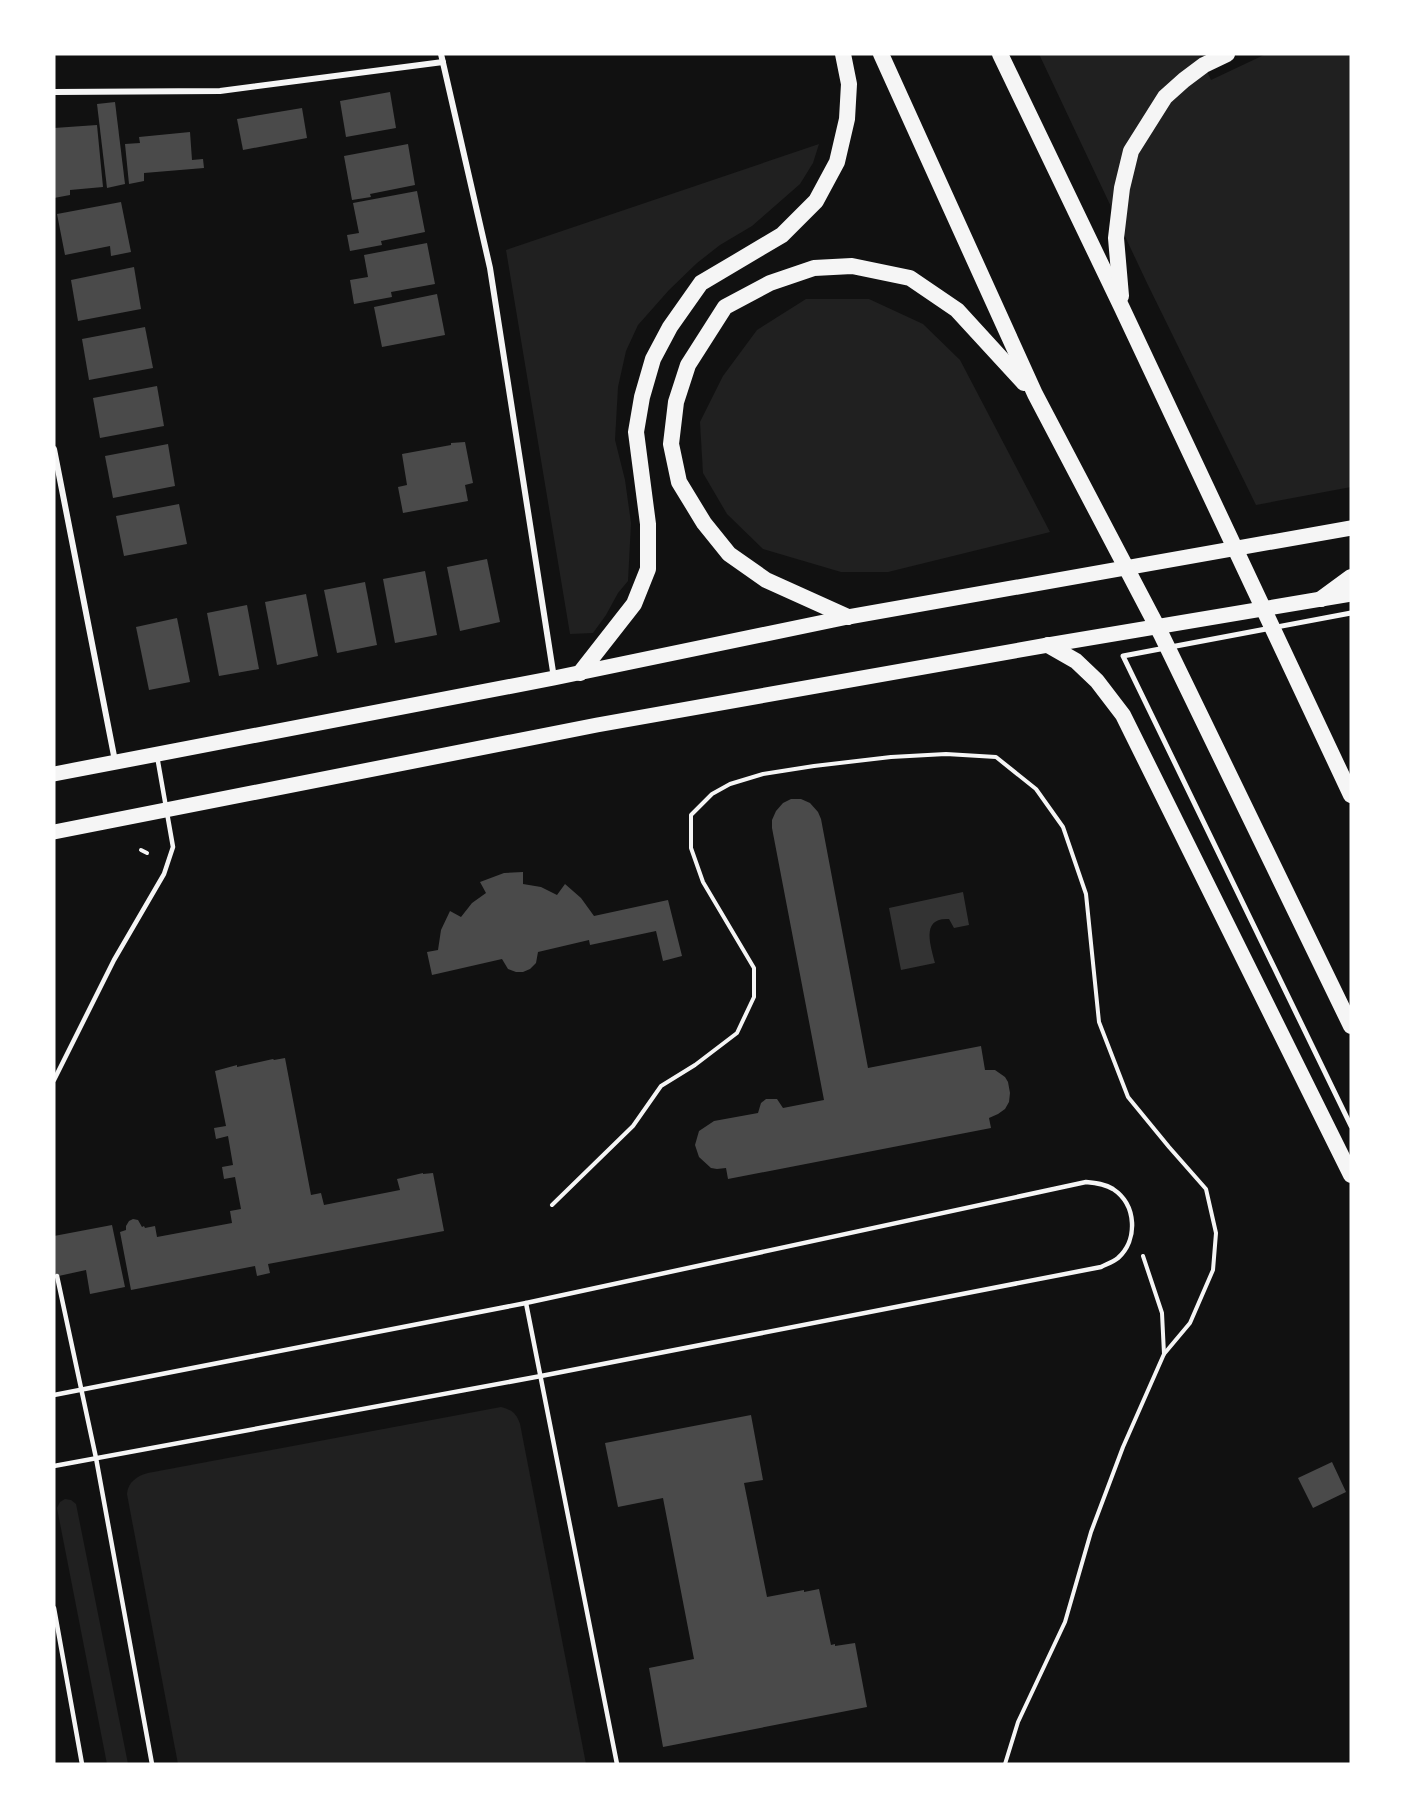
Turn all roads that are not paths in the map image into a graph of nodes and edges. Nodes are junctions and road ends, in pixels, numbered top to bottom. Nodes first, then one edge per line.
1 (441, 54) edge
2 (843, 54) edge
3 (881, 54) edge
4 (1000, 54) edge
5 (1227, 54) edge
6 (443, 62) junction
7 (54, 92) edge
8 (1122, 308) junction
9 (1035, 394) junction
10 (54, 449) edge
11 (1351, 528) edge
12 (1351, 577) edge
13 (1351, 594) edge
14 (1321, 599) junction
15 (1351, 613) edge
16 (848, 617) junction
17 (1048, 645) junction
18 (580, 673) junction
19 (554, 678) junction
20 (157, 754) junction
21 (115, 762) junction
22 (54, 774) edge
23 (1351, 795) edge
24 (167, 809) junction
25 (54, 832) edge
26 (1351, 1026) edge
27 (54, 1080) edge
28 (1351, 1126) edge
29 (1351, 1175) edge
30 (57, 1276) dead end
31 (526, 1303) junction
32 (541, 1376) junction
33 (82, 1391) junction
34 (54, 1395) edge
35 (96, 1458) junction
36 (54, 1466) edge
37 (54, 1608) edge
38 (82, 1764) edge
39 (152, 1764) edge
40 (617, 1764) edge

1 - 6 street
2 - 18 highway
3 - 9 highway
4 - 8 highway
5 - 8 highway
6 - 7 street
6 - 19 street
8 - 23 highway
9 - 16 highway
9 - 26 highway
10 - 21 street
11 - 16 main road
12 - 14 highway
13 - 14 main road
14 - 17 main road
15 - 28 street
16 - 18 main road
17 - 24 main road
17 - 29 highway
18 - 19 main road
19 - 20 main road
20 - 21 main road
20 - 24 lane
21 - 22 main road
24 - 25 main road
24 - 27 lane
30 - 33 lane
31 - 32 lane
31 - 32 lane
31 - 33 lane
32 - 35 lane
32 - 40 lane
33 - 34 lane
33 - 35 lane
35 - 36 lane
35 - 39 lane
37 - 38 lane

